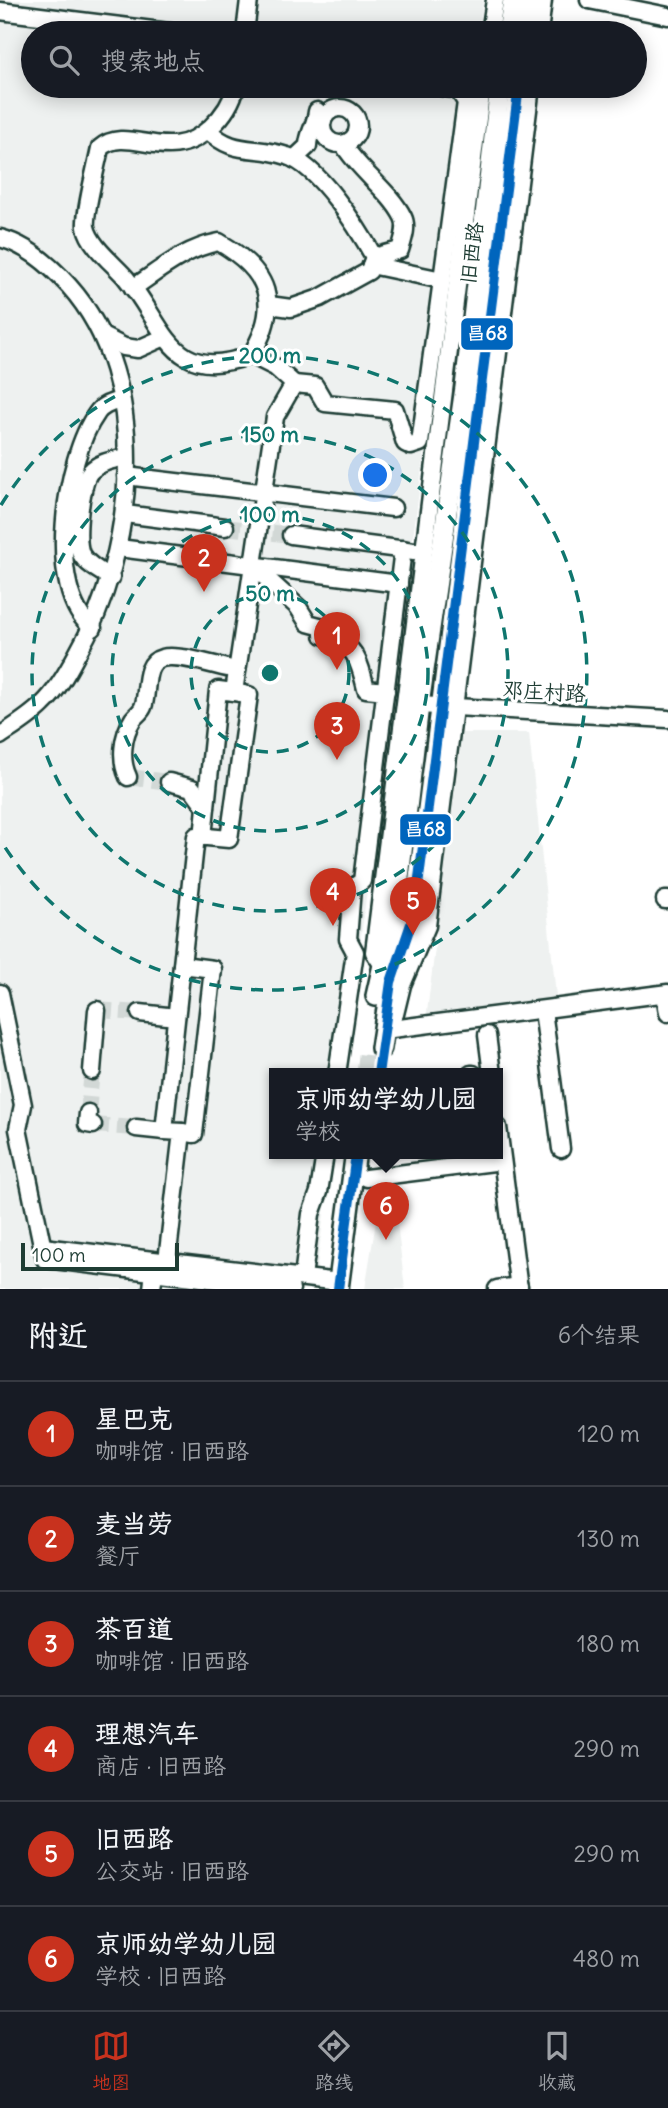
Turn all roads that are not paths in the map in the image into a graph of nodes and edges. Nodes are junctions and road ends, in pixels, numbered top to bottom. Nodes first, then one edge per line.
1 (249, 0) edge
2 (495, 0) edge
3 (513, 0) edge
4 (529, 0) edge
5 (543, 0) edge
6 (589, 0) edge
7 (0, 11) edge
8 (668, 16) edge
9 (80, 21) edge
10 (246, 21) edge
11 (492, 21) edge
12 (510, 21) edge
13 (526, 21) edge
14 (540, 21) edge
15 (232, 98) edge
16 (463, 98) edge
17 (481, 98) edge
18 (499, 98) edge
19 (517, 98) edge
20 (529, 98) edge
21 (322, 114) junction
22 (208, 130) junction
23 (344, 144) junction
24 (294, 159) junction
25 (0, 239) edge
26 (373, 261) junction
27 (442, 281) junction
28 (133, 288) junction
29 (269, 305) junction
30 (102, 336) junction
31 (164, 337) junction
32 (251, 355) junction
33 (294, 383) junction
34 (120, 400) junction
35 (126, 457) junction
36 (126, 476) junction
37 (263, 492) junction
38 (393, 508) dead end
39 (125, 514) junction
40 (225, 527) tunnel mouth
41 (291, 535) tunnel mouth
42 (119, 548) junction
43 (403, 550) junction
44 (432, 553) junction
45 (252, 565) junction
46 (111, 578) junction
47 (399, 584) junction
48 (93, 628) junction
49 (237, 670) junction
50 (386, 691) junction
51 (234, 692) junction
52 (419, 705) junction
53 (448, 708) junction
54 (668, 719) edge
55 (0, 736) edge
56 (128, 777) dead end
57 (169, 782) tunnel mouth
58 (206, 807) junction
59 (203, 837) junction
60 (382, 964) junction
61 (182, 965) junction
62 (0, 993) edge
63 (667, 994) edge
64 (97, 1010) dead end
65 (543, 1010) junction
66 (140, 1013) tunnel mouth
67 (668, 1013) edge
68 (176, 1017) junction
69 (487, 1035) dead end
70 (382, 1038) junction
71 (338, 1068) edge
72 (491, 1068) edge
73 (92, 1071) tunnel mouth
74 (136, 1128) tunnel mouth
75 (164, 1131) junction
76 (182, 1132) junction
77 (561, 1149) dead end
78 (324, 1159) edge
79 (502, 1161) joint
80 (363, 1165) joint
81 (166, 1270) edge
82 (303, 1277) junction
83 (343, 1287) edge
84 (519, 1288) edge
85 (152, 1289) edge
86 (291, 1289) edge
87 (497, 1289) edge

1 - 10 street
2 - 11 street
3 - 12 main road
4 - 13 main road
5 - 14 street
6 - 8 street
7 - 9 street
15 - 22 street
16 - 27 street
17 - 44 street
18 - 44 main road, 旧西路
19 - 53 main road, 旧西路
20 - 53 street
21 - 23 street
21 - 23 street
21 - 24 street
22 - 24 street
22 - 28 street
23 - 26 street
24 - 26 street
25 - 30 street
26 - 27 street
26 - 29 street
27 - 33 street
28 - 29 street
28 - 31 street
29 - 32 street
30 - 31 street
30 - 34 street
31 - 32 street
32 - 33 street
33 - 37 street
34 - 35 street
34 - 48 street
35 - 36 street
35 - 46 street
36 - 37 street
36 - 39 street
37 - 38 street
37 - 45 street
39 - 40 street
39 - 42 street
41 - 43 street
42 - 45 street
42 - 46 street
43 - 44 street
43 - 47 street
44 - 52 main road, 旧西路
44 - 60 street
45 - 47 street
45 - 49 street
45 - 50 street
46 - 48 street
47 - 50 street
48 - 55 street
49 - 51 street
49 - 56 street
50 - 71 street
51 - 58 street
51 - 59 street
52 - 53 street, 邓庄村路
52 - 60 main road, 旧西路
53 - 54 street, 邓庄村路
53 - 70 main road, 旧西路
57 - 58 street
58 - 59 street
59 - 61 street
60 - 70 main road, 旧西路
61 - 68 street
61 - 76 street
62 - 81 street
63 - 65 street
63 - 67 street
64 - 73 street
65 - 70 street
65 - 77 street
66 - 68 street
68 - 75 street
69 - 72 street
74 - 75 street
75 - 76 street
76 - 81 street
78 - 82 street
79 - 80 street
79 - 84 street
80 - 83 main road
81 - 82 street
81 - 85 street
81 - 86 street
82 - 83 street
84 - 87 street

